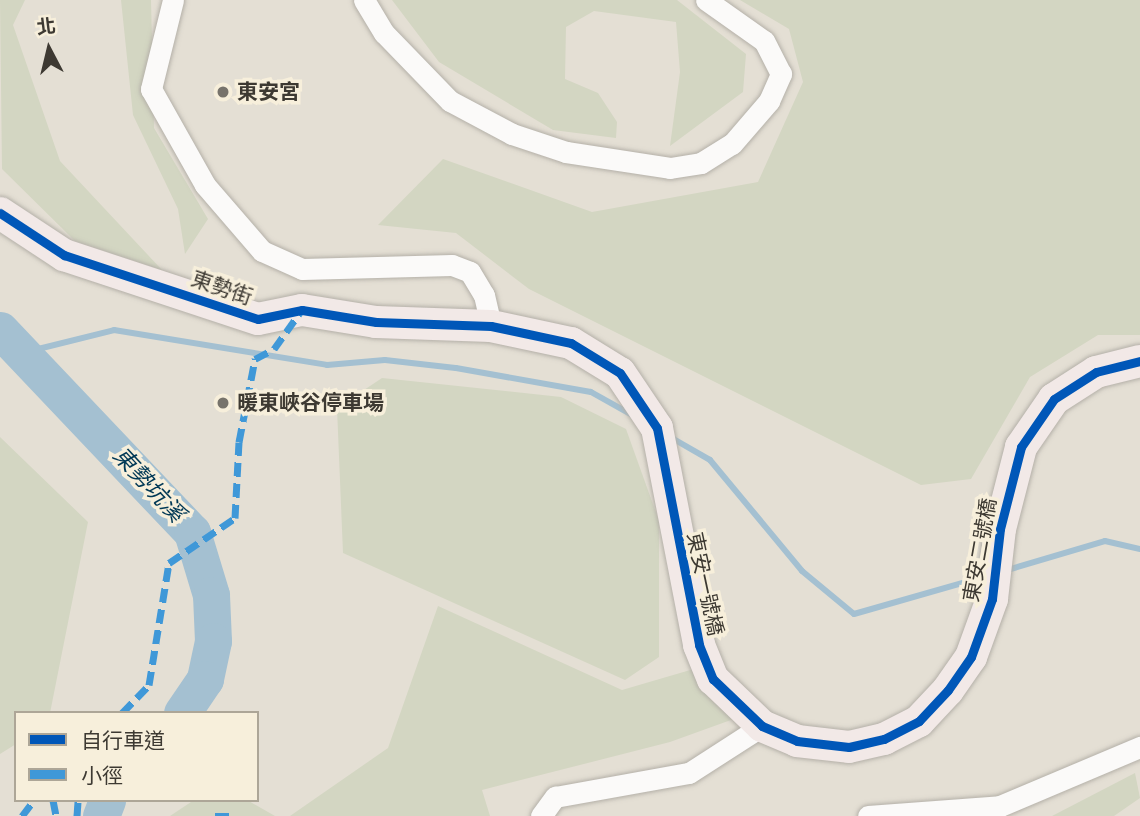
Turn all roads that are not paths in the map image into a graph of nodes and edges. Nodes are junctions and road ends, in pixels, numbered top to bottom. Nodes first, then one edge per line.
1 (173, 0) edge
2 (364, 0) edge
3 (706, 0) edge
4 (0, 213) edge
5 (491, 326) junction
6 (1140, 360) edge
7 (657, 428) joint
8 (762, 726) junction
9 (1140, 747) edge
10 (541, 816) edge
11 (868, 816) edge

1 - 5 street
2 - 3 street
4 - 5 main road, 東勢街
5 - 7 main road, 東勢街
6 - 8 main road, 東安二號橋
7 - 8 main road, 東安一號橋
8 - 10 street
9 - 11 street

